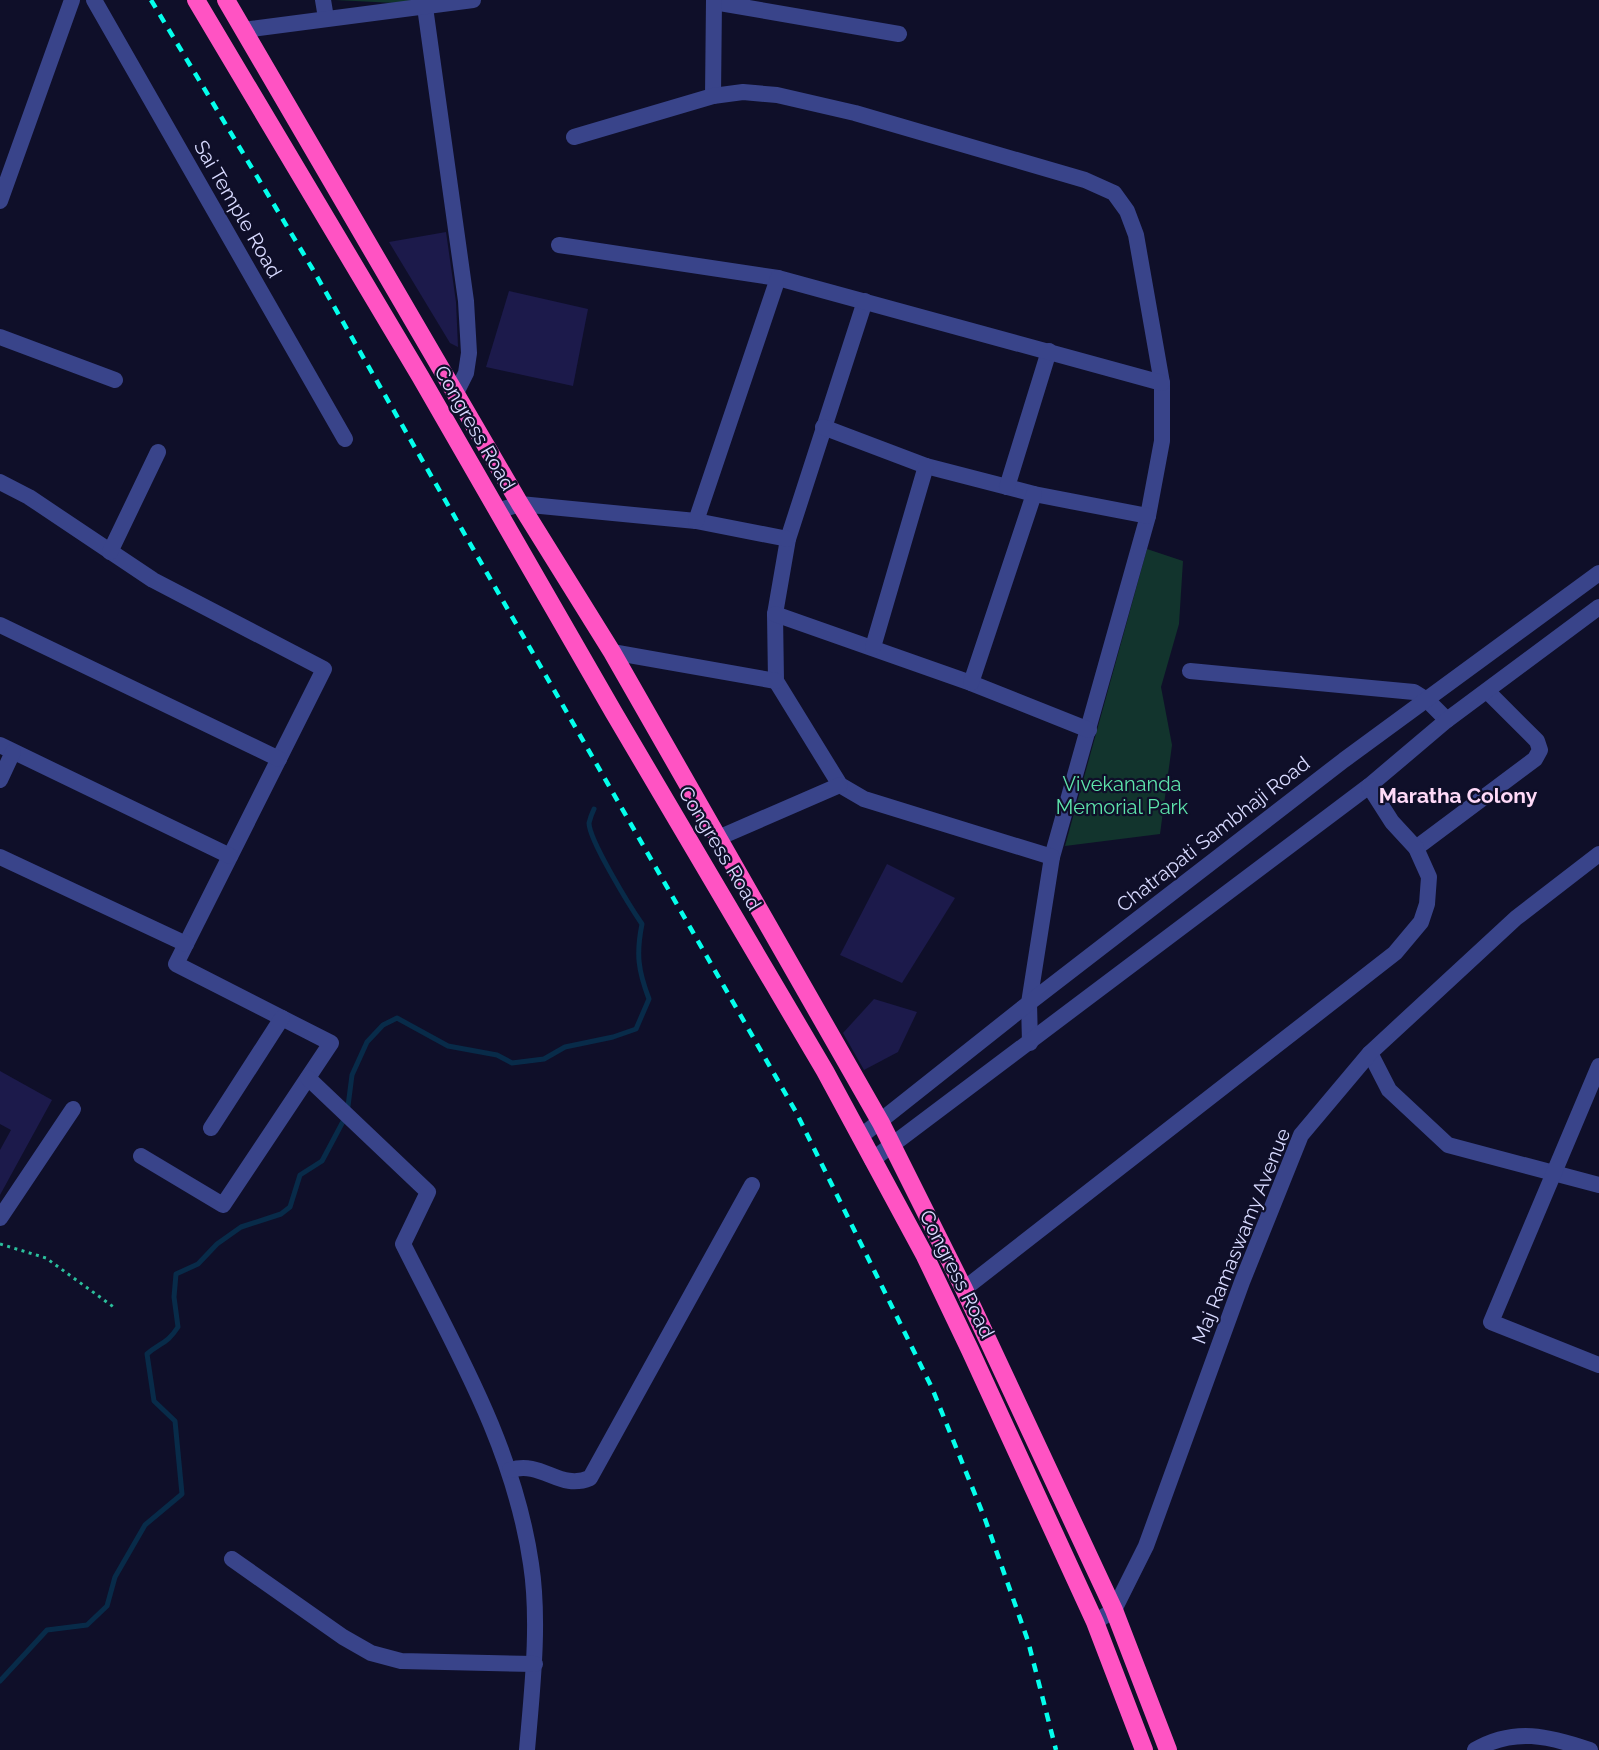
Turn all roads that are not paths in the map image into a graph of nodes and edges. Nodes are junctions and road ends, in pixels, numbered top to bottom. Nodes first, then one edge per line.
1 (72, 0) edge
2 (94, 0) edge
3 (196, 0) edge
4 (226, 0) edge
5 (323, 0) edge
6 (473, 0) edge
7 (714, 1) edge
8 (425, 7) junction
9 (326, 18) junction
10 (243, 30) junction
11 (899, 34) dead end
12 (713, 96) junction
13 (574, 137) dead end
14 (0, 201) edge
15 (559, 245) dead end
16 (778, 278) junction
17 (865, 301) junction
18 (0, 337) edge
19 (1049, 351) junction
20 (115, 380) dead end
21 (1162, 383) junction
22 (456, 393) junction
23 (823, 427) junction
24 (345, 439) dead end
25 (158, 452) dead end
26 (926, 466) junction
27 (0, 482) edge
28 (1007, 488) junction
29 (1034, 494) junction
30 (520, 504) junction
31 (497, 510) junction
32 (1149, 516) junction
33 (696, 521) junction
34 (788, 539) junction
35 (110, 552) junction
36 (1599, 573) edge
37 (1576, 590) junction
38 (1597, 611) edge
39 (775, 614) junction
40 (0, 625) edge
41 (873, 647) junction
42 (612, 652) junction
43 (1190, 671) dead end
44 (776, 681) junction
45 (971, 683) junction
46 (1488, 692) junction
47 (1427, 700) junction
48 (1447, 720) junction
49 (1089, 730) junction
50 (7, 749) edge
51 (279, 759) junction
52 (0, 780) edge
53 (840, 785) junction
54 (1369, 786) junction
55 (718, 838) junction
56 (1416, 848) junction
57 (1599, 854) edge
58 (230, 856) junction
59 (0, 857) edge
60 (1052, 857) junction
61 (186, 944) junction
62 (1029, 1003) junction
63 (282, 1018) junction
64 (1030, 1043) junction
65 (1370, 1053) junction
66 (1599, 1066) edge
67 (308, 1078) junction
68 (73, 1109) dead end
69 (881, 1123) junction
70 (211, 1128) dead end
71 (860, 1137) junction
72 (893, 1147) junction
73 (141, 1156) dead end
74 (872, 1160) junction
75 (1555, 1171) junction
76 (752, 1185) dead end
77 (1599, 1185) edge
78 (0, 1218) edge
79 (964, 1289) junction
80 (1599, 1365) edge
81 (510, 1470) junction
82 (232, 1559) dead end
83 (1114, 1610) junction
84 (1095, 1622) junction
85 (535, 1664) junction
86 (527, 1750) edge
87 (1144, 1750) edge
88 (1168, 1750) edge
89 (1475, 1750) edge
90 (1590, 1750) edge

1 - 14 street
2 - 24 street, Sai Temple Road
3 - 31 highway, Congress Road
4 - 10 highway, Congress Road
5 - 9 street
6 - 8 street
7 - 11 street
7 - 12 street
8 - 9 street
8 - 22 street
9 - 10 street
10 - 22 highway, Congress Road
12 - 13 street
12 - 21 street
15 - 16 street
16 - 17 street
16 - 33 street
17 - 19 street
17 - 23 street
18 - 20 street
19 - 21 street
19 - 28 street
21 - 32 street
22 - 30 highway, Congress Road
23 - 26 street
23 - 34 street
25 - 35 street
26 - 28 street
26 - 41 street
27 - 35 street
28 - 29 street
29 - 32 street
29 - 45 street
30 - 31 street
30 - 33 street
30 - 42 highway, Congress Road
31 - 71 highway, Congress Road
32 - 49 street
33 - 34 street
34 - 39 street
35 - 51 street
36 - 37 street, Chatrapati Sambhaji Road
37 - 38 street
37 - 47 street, Chatrapati Sambhaji Road
38 - 46 street
39 - 41 street
39 - 44 street
40 - 51 street
41 - 45 street
42 - 44 street
42 - 55 highway, Congress Road
43 - 47 street
44 - 53 street
45 - 49 street
46 - 48 street
46 - 56 street
47 - 48 street
47 - 62 street, Chatrapati Sambhaji Road
48 - 54 street
49 - 60 street
50 - 52 street
50 - 58 street
51 - 58 street
53 - 55 street
53 - 60 street
54 - 56 street
54 - 64 street
55 - 69 highway, Congress Road
56 - 79 street
57 - 65 street, Maj Ramaswamy Avenue
58 - 61 street
59 - 61 street
60 - 62 street
61 - 63 street
62 - 64 street
62 - 69 street, Chatrapati Sambhaji Road
63 - 67 street
63 - 70 street
64 - 72 street
65 - 75 street
65 - 83 street, Maj Ramaswamy Avenue
66 - 75 street
67 - 73 street
67 - 81 street
68 - 78 street
69 - 71 street, Chatrapati Sambhaji Road
69 - 72 highway, Congress Road
71 - 74 highway, Congress Road
72 - 74 street
72 - 79 highway, Congress Road
74 - 84 highway, Congress Road
75 - 77 street
75 - 80 street
76 - 81 street
79 - 83 highway, Congress Road
81 - 85 street
82 - 85 street
83 - 84 street
83 - 88 highway, Congress Road
84 - 87 highway, Congress Road
85 - 86 street
89 - 90 street

